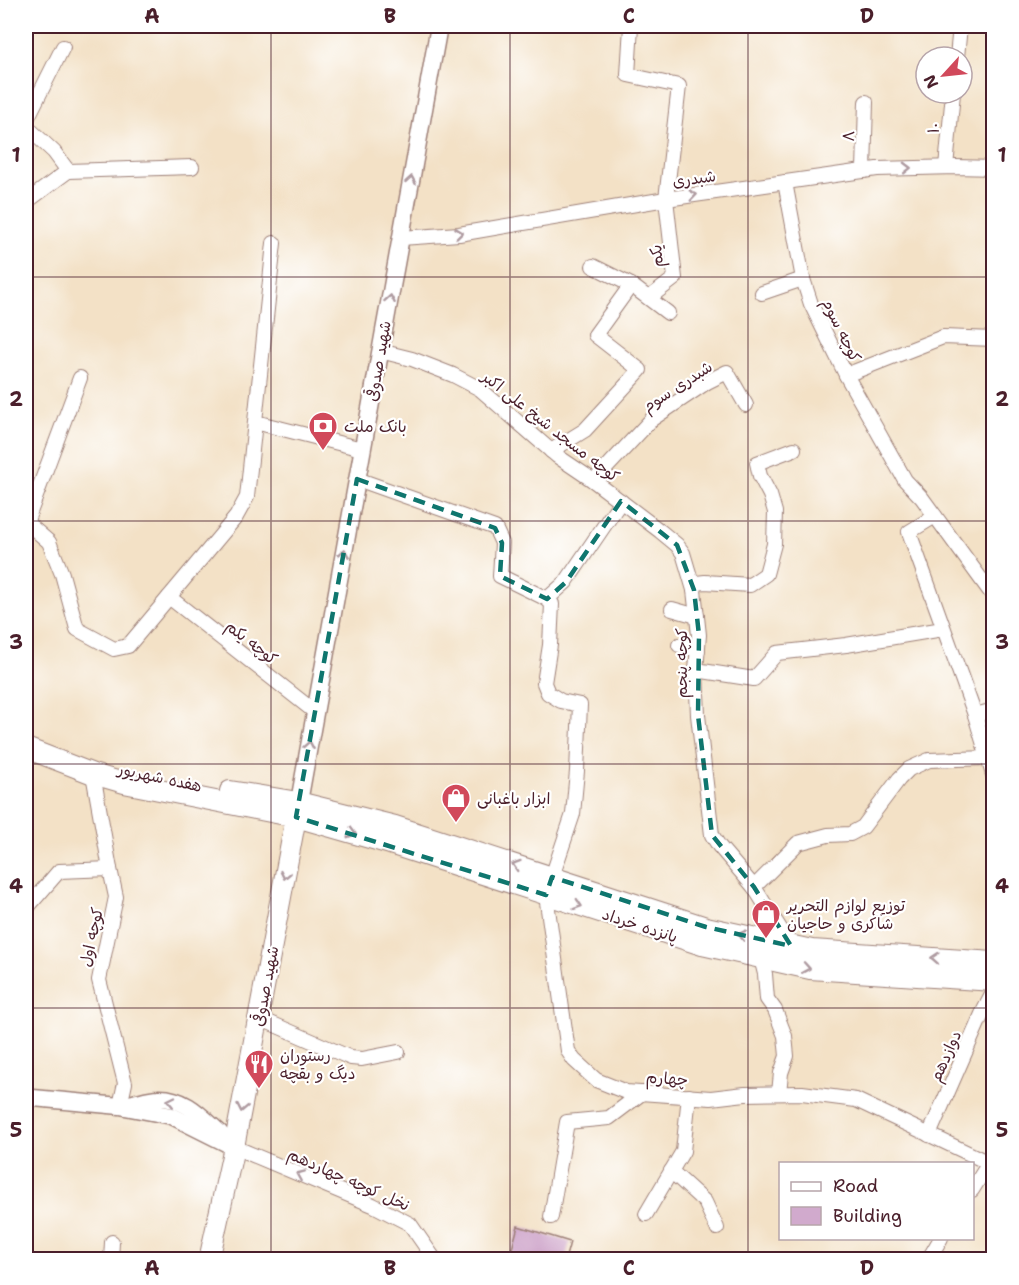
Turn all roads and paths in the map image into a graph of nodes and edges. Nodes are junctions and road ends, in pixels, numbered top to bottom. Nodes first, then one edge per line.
1 (439, 26) edge
2 (631, 26) edge
3 (960, 26) edge
4 (958, 45) edge
5 (63, 47) dead end
6 (866, 102) dead end
7 (952, 105) edge
8 (26, 121) edge
9 (26, 126) edge
10 (192, 167) dead end
11 (946, 167) junction
12 (993, 168) edge
13 (68, 171) junction
14 (864, 171) junction
15 (785, 182) junction
16 (666, 199) junction
17 (26, 202) edge
18 (400, 238) junction
19 (274, 243) dead end
20 (593, 266) dead end
21 (803, 279) junction
22 (632, 285) junction
23 (762, 293) dead end
24 (649, 298) junction
25 (668, 313) dead end
26 (993, 339) edge
27 (380, 351) junction
28 (846, 375) junction
29 (80, 378) dead end
30 (746, 405) dead end
31 (255, 422) junction
32 (794, 448) dead end
33 (362, 449) junction
34 (551, 450) junction
35 (357, 479) junction
36 (594, 481) junction
37 (621, 501) junction
38 (935, 516) junction
39 (26, 523) edge
40 (694, 590) junction
41 (168, 597) junction
42 (993, 597) edge
43 (547, 599) junction
44 (672, 609) dead end
45 (697, 616) junction
46 (943, 628) junction
47 (679, 645) dead end
48 (698, 650) junction
49 (696, 670) junction
50 (993, 710) edge
51 (315, 712) junction
52 (975, 715) junction
53 (26, 734) edge
54 (26, 748) edge
55 (988, 758) junction
56 (93, 774) junction
57 (993, 778) edge
58 (297, 810) junction
59 (110, 869) junction
60 (549, 886) junction
61 (754, 886) junction
62 (26, 909) edge
63 (791, 946) junction
64 (761, 958) junction
65 (993, 962) edge
66 (993, 981) edge
67 (993, 991) edge
68 (259, 1018) junction
69 (398, 1052) dead end
70 (642, 1093) junction
71 (779, 1093) junction
72 (689, 1096) junction
73 (26, 1099) edge
74 (120, 1106) junction
75 (929, 1135) junction
76 (234, 1147) junction
77 (991, 1163) edge
78 (671, 1171) junction
79 (974, 1187) edge
80 (646, 1214) dead end
81 (551, 1217) dead end
82 (717, 1228) dead end
83 (940, 1240) edge
84 (112, 1242) dead end
85 (111, 1260) edge
86 (209, 1260) edge
87 (435, 1260) edge
88 (926, 1260) edge

18 -> 1 street, شهید صدوقی
2 - 16 street
3 - 4 street
5 - 8 street
6 - 14 street, ۸
7 - 11 street, ۱۰
9 - 13 street
10 - 13 street
11 - 12 street, شبدری
14 -> 11 street, شبدری
13 - 17 street
14 - 15 street, شبدری
16 -> 15 street, شبدری
15 - 21 street, کوچه سوم
18 -> 16 street, شبدری
16 - 24 street, یکم
27 -> 18 street, شهید صدوقی
19 - 31 street
20 - 22 street
21 - 23 street
21 - 28 street, کوچه سوم
22 - 24 street
22 - 34 street
24 - 25 street
26 - 28 street
27 - 33 street, شهید صدوقی
27 - 34 street, کوچه مسجد شیخ علی اکبر
28 - 38 street, کوچه سوم
29 - 39 street
30 - 36 street, شبدری سوم
31 - 33 street
31 - 41 street
32 - 40 street
33 - 35 street, شهید صدوقی
34 - 36 street, کوچه مسجد شیخ علی اکبر
35 - 43 street
51 -> 35 street, شهید صدوقی
36 - 37 street, کوچه مسجد شیخ علی اکبر
37 - 40 street, کوچه مسجد شیخ علی اکبر
37 - 43 street
38 - 42 street, کوچه سوم
38 - 46 street
39 - 41 street
40 - 45 street, کوچه پنجم
41 - 51 street, کوچه یکم
43 - 60 street
44 - 45 street
45 - 48 street, کوچه پنجم
46 - 49 street
46 - 52 street
47 - 48 street
48 - 49 street, کوچه پنجم
49 - 61 street, کوچه پنجم
50 - 52 street
58 -> 51 street, شهید صدوقی
52 - 55 street
53 - 58 main road, هفده شهریور
54 - 56 main road, هفده شهریور
55 - 57 street
55 - 61 street
56 - 58 main road, هفده شهریور
56 - 59 street, کوچه اول
58 - 60 main road, پانزده خرداد
58 -> 68 main road, شهید صدوقی
59 - 62 street
59 - 74 street, کوچه اول
63 -> 60 main road, پانزده خرداد
60 -> 64 main road, پانزده خرداد
60 - 70 street, چهارم
61 - 63 street, کوچه پنجم
65 -> 63 main road, پانزده خرداد
64 -> 66 main road, پانزده خرداد
64 - 71 street
67 - 75 street, دوازدهم
68 - 69 street
68 -> 76 main road, شهید صدوقی
70 - 72 street, چهارم
70 - 81 street
71 - 72 street, چهارم
71 - 75 street, چهارم
72 - 78 street
73 - 74 street
74 - 76 street
75 - 77 street, چهارم
76 - 86 main road, شهید صدوقی
87 -> 76 street, نخل کوچه چهاردهم
77 - 79 street
78 - 80 street
78 - 82 street
83 - 88 street
84 - 85 street

